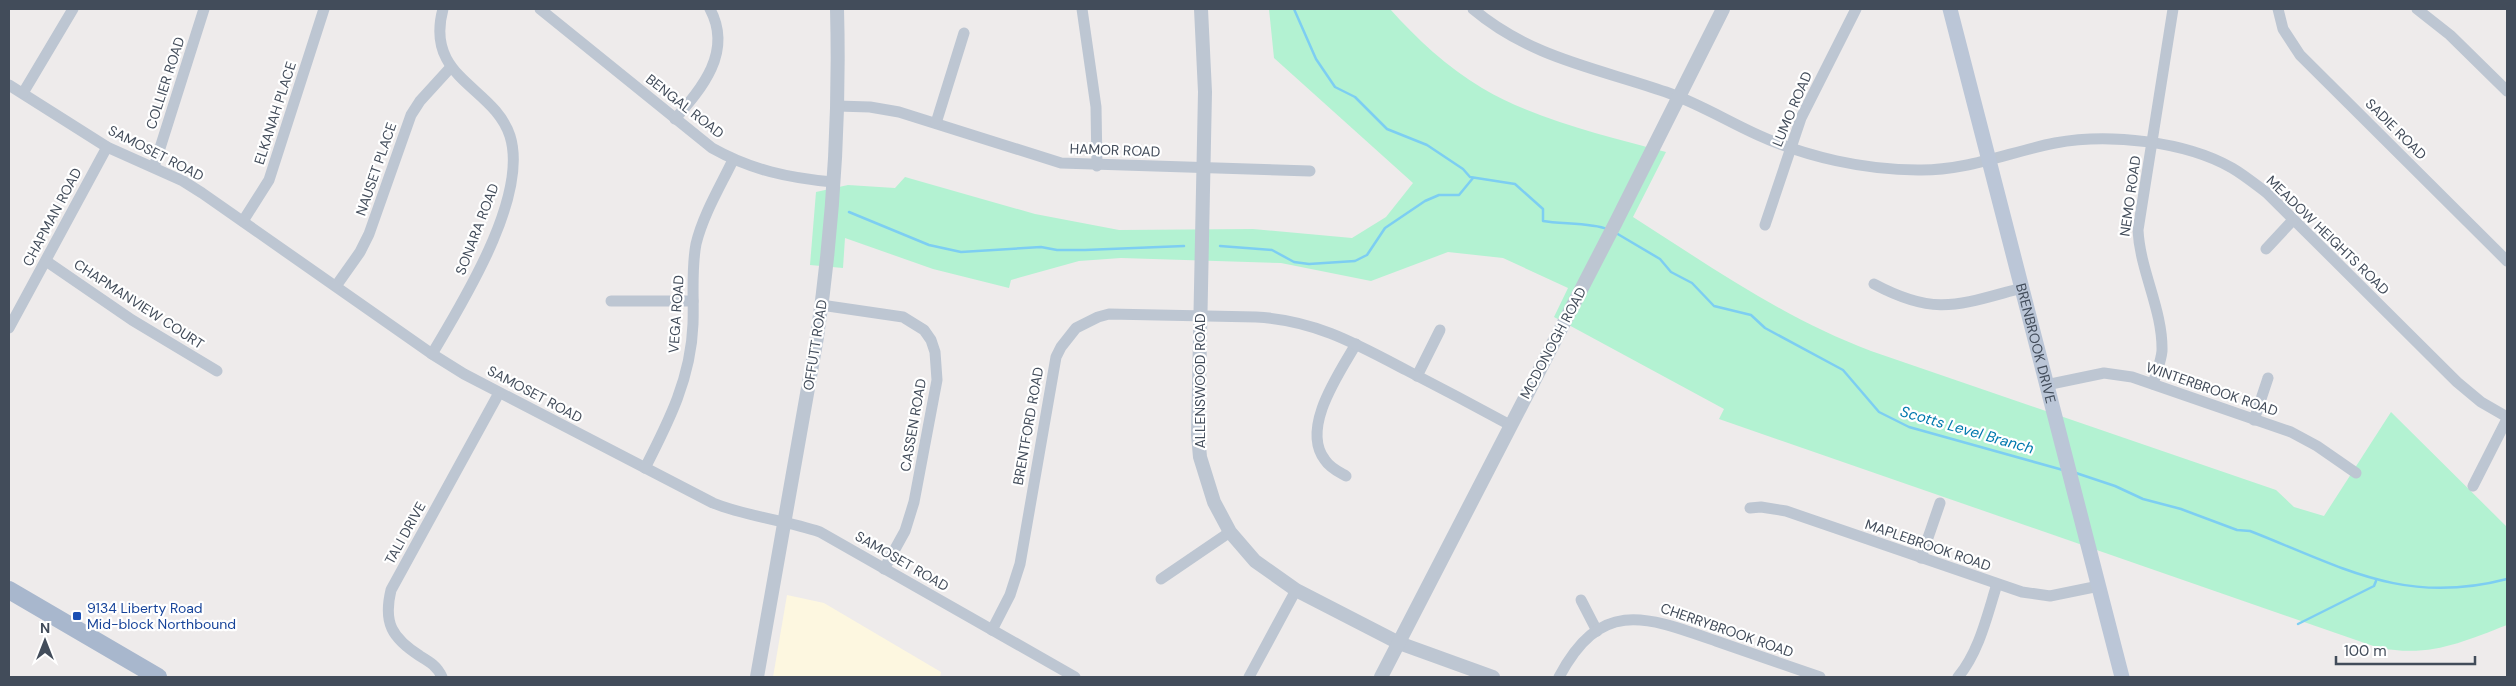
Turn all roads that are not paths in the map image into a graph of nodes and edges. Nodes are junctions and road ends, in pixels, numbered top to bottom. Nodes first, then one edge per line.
1 (73, 9) edge
2 (204, 9) edge
3 (324, 9) edge
4 (443, 9) edge
5 (540, 9) edge
6 (710, 9) edge
7 (837, 9) edge
8 (1082, 9) edge
9 (1201, 9) edge
10 (1473, 9) edge
11 (1723, 9) edge
12 (1856, 9) edge
13 (1950, 9) edge
14 (2173, 9) edge
15 (2278, 9) edge
16 (2417, 9) edge
17 (2439, 9) edge
18 (2432, 18) junction
19 (964, 33) dead end
20 (451, 67) junction
21 (9, 84) edge
22 (2507, 91) edge
23 (23, 93) junction
24 (1679, 97) junction
25 (837, 106) junction
26 (674, 119) junction
27 (936, 123) junction
28 (2152, 144) junction
29 (107, 147) junction
30 (1790, 148) junction
31 (733, 160) junction
32 (1989, 160) junction
33 (1097, 166) junction
34 (154, 167) junction
35 (1204, 168) junction
36 (1310, 171) dead end
37 (833, 182) junction
38 (2294, 220) junction
39 (243, 221) junction
40 (1765, 225) dead end
41 (2266, 249) dead end
42 (46, 261) junction
43 (2507, 261) edge
44 (1874, 284) dead end
45 (336, 286) junction
46 (2022, 288) junction
47 (693, 300) junction
48 (611, 301) dead end
49 (821, 305) junction
50 (1200, 315) junction
51 (9, 328) edge
52 (1440, 330) dead end
53 (1356, 344) junction
54 (432, 354) junction
55 (217, 371) dead end
56 (1417, 376) junction
57 (2268, 378) dead end
58 (2153, 384) junction
59 (2046, 385) junction
60 (499, 393) junction
61 (2507, 418) edge
62 (2254, 420) junction
63 (1510, 424) junction
64 (645, 468) junction
65 (2356, 473) dead end
66 (1346, 476) dead end
67 (2473, 486) dead end
68 (1940, 503) dead end
69 (1750, 508) dead end
70 (784, 522) junction
71 (1230, 532) junction
72 (1921, 558) junction
73 (884, 569) junction
74 (1161, 579) dead end
75 (1997, 584) junction
76 (2099, 586) junction
77 (9, 590) edge
78 (1296, 590) junction
79 (1581, 600) dead end
80 (992, 630) junction
81 (1597, 631) junction
82 (1399, 643) junction
83 (158, 677) edge
84 (442, 677) edge
85 (757, 677) edge
86 (1075, 677) edge
87 (1249, 677) edge
88 (1381, 677) edge
89 (1493, 677) edge
90 (1559, 677) edge
91 (1820, 677) edge
92 (1958, 677) edge
93 (2122, 677) edge

1 - 23 street
2 - 34 street, COLLIER ROAD
3 - 39 street, ELKANAH PLACE
4 - 20 street, SONARA ROAD
5 - 26 street, BENGAL ROAD
6 - 26 street
7 - 25 street, OFFUTT ROAD
8 - 33 street
9 - 35 street, ALLENSWOOD ROAD
10 - 24 street, MEADOW HEIGHTS ROAD
11 - 24 street, MCDONOGH ROAD
12 - 30 street, LUMO ROAD
13 - 32 main road, BRENBROOK DRIVE
14 - 28 street, NEMO ROAD
15 - 43 street, SADIE ROAD
16 - 18 street
17 - 18 street
18 - 22 street
19 - 27 street
20 - 45 street, NAUSET PLACE
20 - 54 street, SONARA ROAD
21 - 23 street, SAMOSET ROAD
23 - 29 street, SAMOSET ROAD
24 - 30 street, MEADOW HEIGHTS ROAD
24 - 63 street, MCDONOGH ROAD
25 - 27 street, HAMOR ROAD
25 - 37 street, OFFUTT ROAD
26 - 31 street, BENGAL ROAD
27 - 33 street, HAMOR ROAD
28 - 32 street, MEADOW HEIGHTS ROAD
28 - 38 street, MEADOW HEIGHTS ROAD
28 - 58 street, NEMO ROAD
29 - 34 street, SAMOSET ROAD
29 - 42 street, CHAPMAN ROAD
30 - 32 street, MEADOW HEIGHTS ROAD
30 - 40 street, LUMO ROAD
31 - 37 street, BENGAL ROAD
31 - 47 street, VEGA ROAD
32 - 46 main road, BRENBROOK DRIVE
33 - 35 street, HAMOR ROAD
34 - 39 street, SAMOSET ROAD
35 - 36 street, HAMOR ROAD
35 - 50 street, ALLENSWOOD ROAD
37 - 49 street, OFFUTT ROAD
38 - 41 street
38 - 61 street, MEADOW HEIGHTS ROAD
39 - 45 street, SAMOSET ROAD
42 - 51 street, CHAPMAN ROAD
42 - 55 street, CHAPMANVIEW COURT
44 - 46 street
45 - 54 street, SAMOSET ROAD
46 - 59 main road, BRENBROOK DRIVE
47 - 48 street
47 - 64 street, VEGA ROAD
49 - 70 street, OFFUTT ROAD
49 - 73 street, CASSEN ROAD
50 - 53 street, BRENTFORD ROAD
50 - 71 street, ALLENSWOOD ROAD
50 - 80 street, BRENTFORD ROAD
52 - 56 street
53 - 56 street, BRENTFORD ROAD
53 - 66 street
54 - 60 street, SAMOSET ROAD
56 - 63 street, BRENTFORD ROAD
57 - 62 street
58 - 59 street, WINTERBROOK ROAD
58 - 62 street, WINTERBROOK ROAD
59 - 76 main road, BRENBROOK DRIVE
60 - 64 street, SAMOSET ROAD
60 - 84 street, TALI DRIVE
61 - 67 street
62 - 65 street, WINTERBROOK ROAD
63 - 82 street, MCDONOGH ROAD
64 - 70 street, SAMOSET ROAD
68 - 72 street
69 - 72 street, MAPLEBROOK ROAD
70 - 73 street, SAMOSET ROAD
70 - 85 street, OFFUTT ROAD
71 - 74 street
71 - 78 street, ALLENSWOOD ROAD
72 - 75 street, MAPLEBROOK ROAD
73 - 80 street, SAMOSET ROAD
75 - 76 street, MAPLEBROOK ROAD
75 - 92 street
76 - 93 main road, BRENBROOK DRIVE
77 - 83 main road
78 - 82 street, ALLENSWOOD ROAD
78 - 87 street
79 - 81 street
80 - 86 street, SAMOSET ROAD
81 - 90 street, CHERRYBROOK ROAD
81 - 91 street, CHERRYBROOK ROAD
82 - 88 street, MCDONOGH ROAD
82 - 89 street, ALLENSWOOD ROAD

